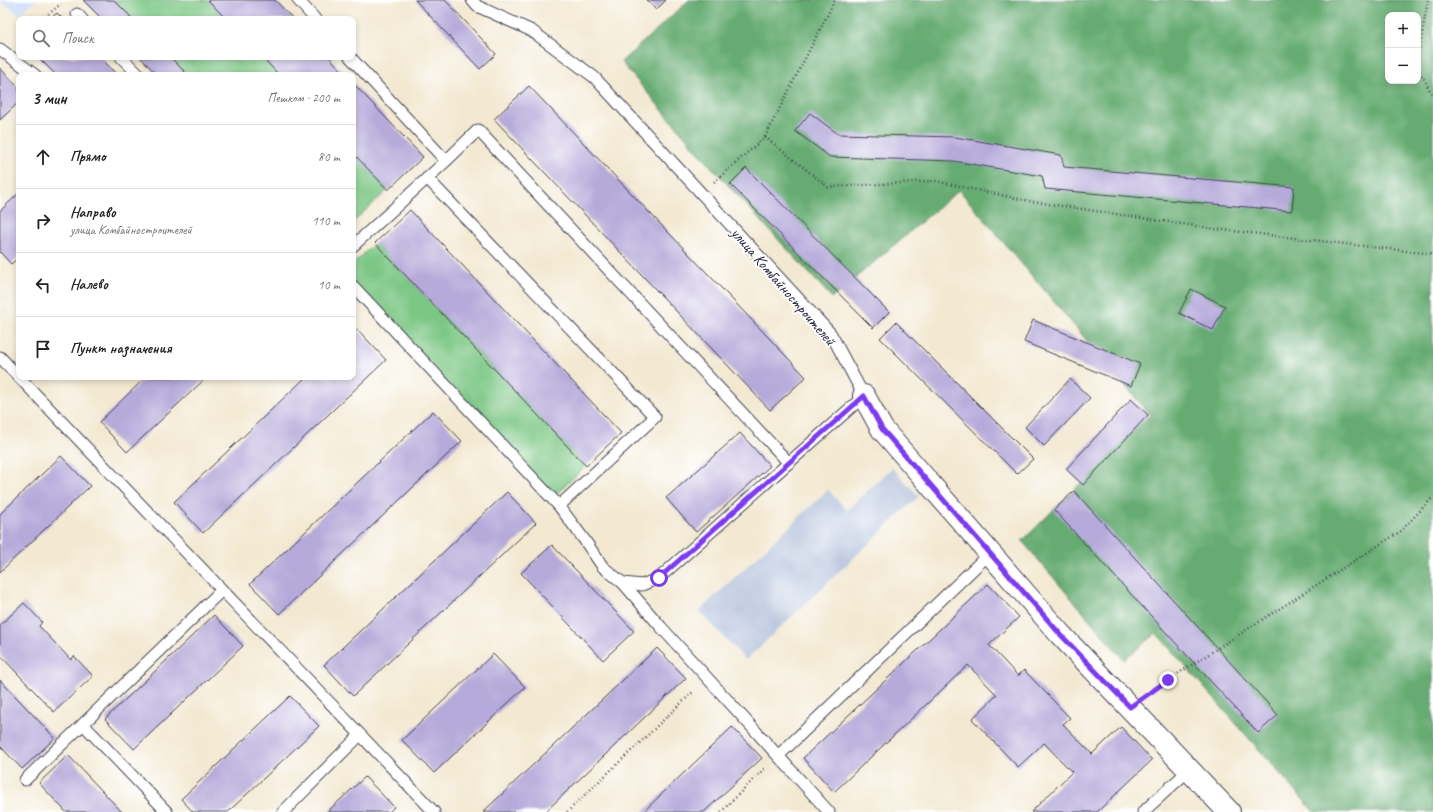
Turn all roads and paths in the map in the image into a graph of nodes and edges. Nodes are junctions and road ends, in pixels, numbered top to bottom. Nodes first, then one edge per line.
1 (66, 0) edge
2 (298, 0) edge
3 (472, 0) edge
4 (835, 0) edge
5 (1428, 0) edge
6 (46, 16) edge
7 (312, 16) edge
8 (1419, 48) edge
9 (0, 49) edge
10 (124, 60) edge
11 (353, 60) edge
12 (31, 72) edge
13 (136, 72) edge
14 (1421, 74) edge
15 (1433, 96) edge
16 (765, 137) junction
17 (446, 161) junction
18 (427, 178) junction
19 (702, 194) junction
20 (356, 243) edge
21 (1433, 254) edge
22 (356, 289) edge
23 (0, 357) edge
24 (16, 374) edge
25 (22, 380) edge
26 (864, 396) junction
27 (789, 463) junction
28 (1433, 497) edge
29 (559, 506) junction
30 (990, 554) junction
31 (623, 583) junction
32 (222, 590) junction
33 (707, 678) junction
34 (1130, 707) junction
35 (83, 724) junction
36 (360, 735) junction
37 (778, 756) junction
38 (1189, 770) junction
39 (25, 780) dead end
40 (167, 812) edge
41 (282, 812) edge
42 (434, 812) edge
43 (567, 812) edge
44 (721, 812) edge
45 (829, 812) edge
46 (1143, 812) edge
47 (1229, 812) edge

1 - 6 path
2 - 7 lane
3 - 19 lane, улица Комбайностроителей
4 - 16 path
5 - 8 path
9 - 12 lane
10 - 13 lane
11 - 17 lane
14 - 15 path
16 - 19 path
16 - 21 path
17 - 18 lane
17 - 27 lane
18 - 20 lane
18 - 29 lane
19 - 26 lane, улица Комбайностроителей
22 - 29 lane
23 - 24 lane
25 - 32 lane
26 - 27 lane
26 - 30 street, улица Комбайностроителей
27 - 31 lane
28 - 34 path
29 - 31 lane
30 - 34 street, улица Комбайностроителей
30 - 37 lane
31 - 33 lane
32 - 35 lane
32 - 36 lane
33 - 37 lane
33 - 43 path
34 - 38 street, улица Комбайностроителей
35 - 39 lane
35 - 40 lane
36 - 41 lane
36 - 42 lane
37 - 44 path
37 - 45 lane
38 - 46 lane
38 - 47 street, улица Комбайностроителей

